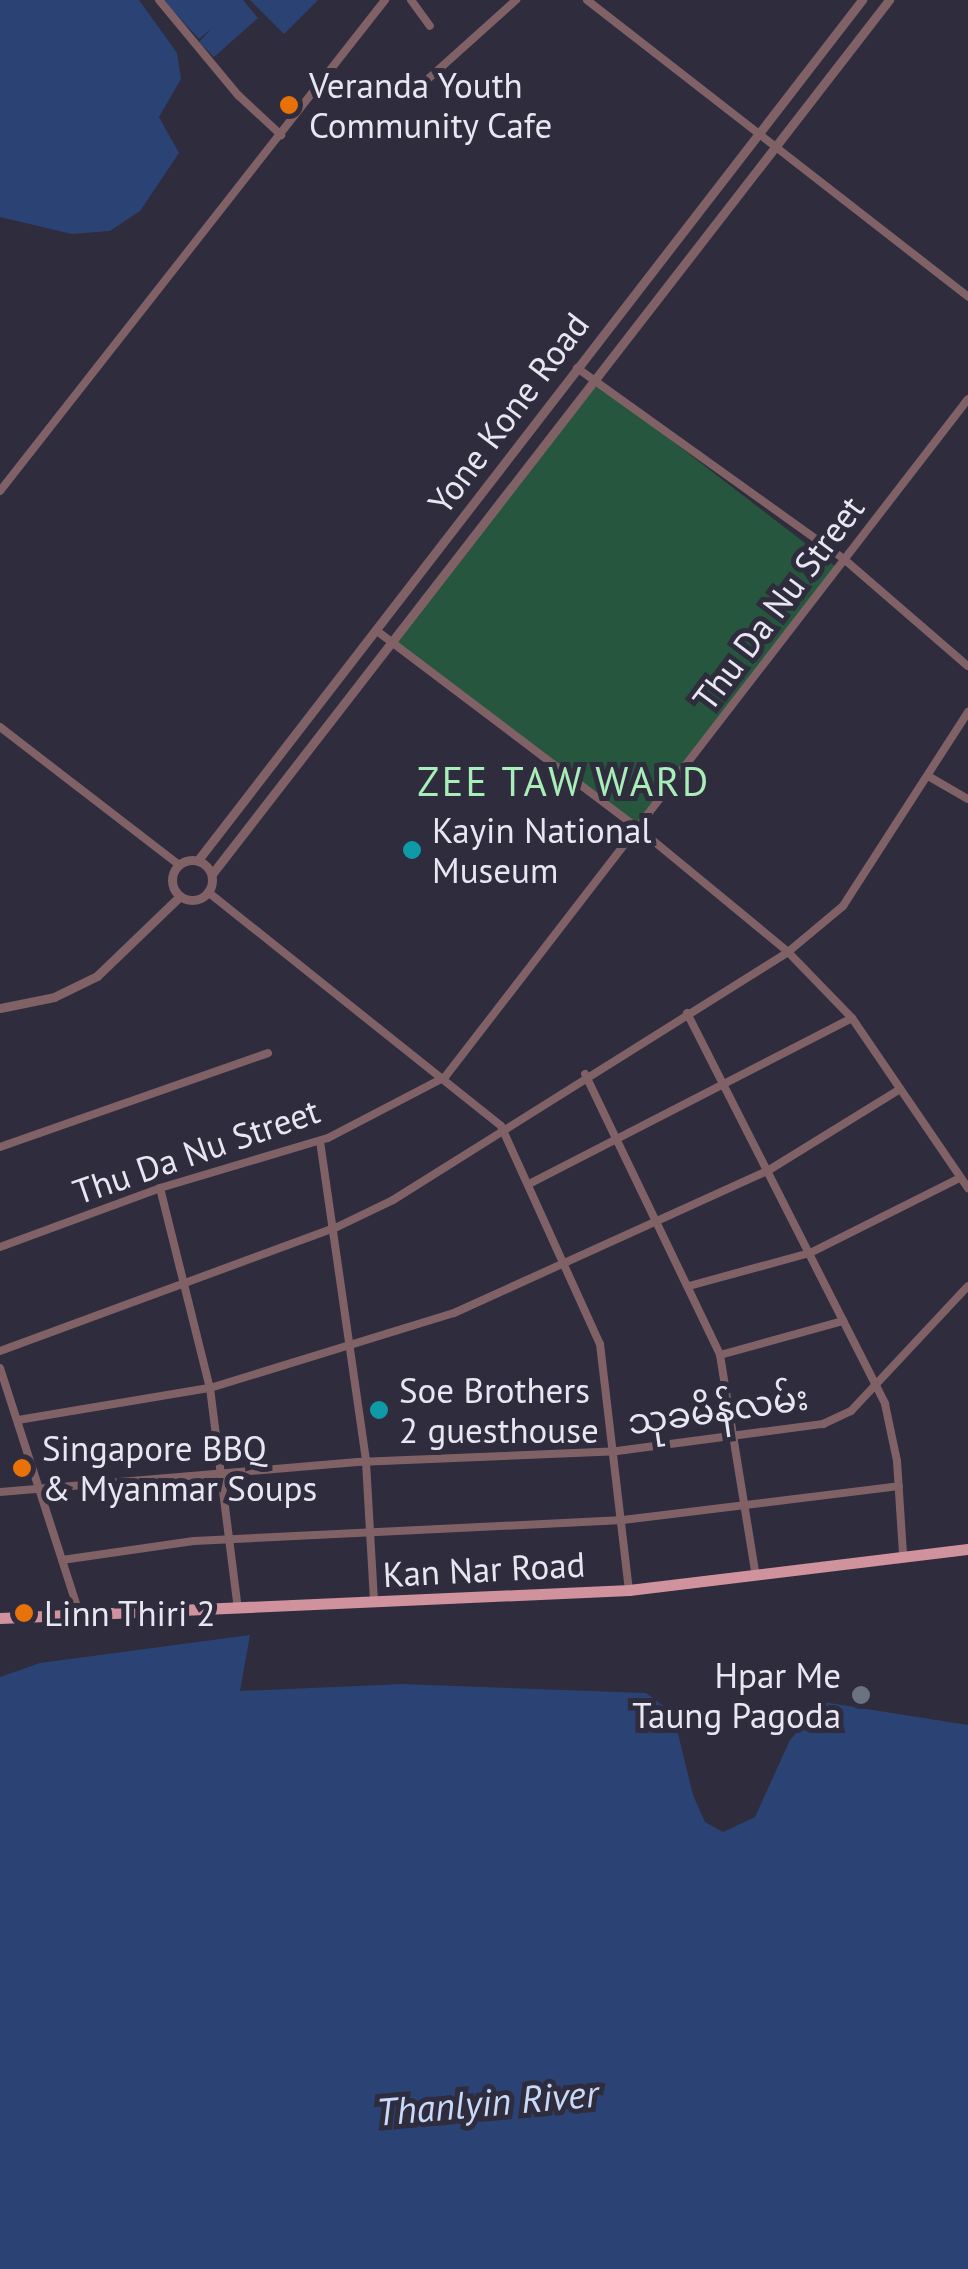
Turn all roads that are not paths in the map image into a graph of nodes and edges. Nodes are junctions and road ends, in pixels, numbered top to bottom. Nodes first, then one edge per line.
1 (158, 0) edge
2 (385, 0) edge
3 (412, 0) edge
4 (516, 0) edge
5 (587, 0) edge
6 (862, 0) edge
7 (889, 0) edge
8 (430, 26) dead end
9 (418, 88) dead end
10 (281, 134) junction
11 (759, 134) junction
12 (774, 146) junction
13 (688, 225) junction
14 (703, 238) junction
15 (968, 297) edge
16 (576, 368) junction
17 (593, 380) junction
18 (968, 400) edge
19 (0, 491) edge
20 (845, 560) junction
21 (377, 631) junction
22 (391, 642) junction
23 (968, 666) edge
24 (968, 712) edge
25 (0, 726) edge
26 (283, 752) junction
27 (296, 764) junction
28 (928, 776) junction
29 (968, 799) edge
30 (639, 829) junction
31 (198, 860) junction
32 (179, 864) junction
33 (212, 874) junction
34 (208, 892) junction
35 (180, 896) junction
36 (788, 952) junction
37 (0, 1008) edge
38 (687, 1013) junction
39 (852, 1018) junction
40 (268, 1053) dead end
41 (585, 1074) junction
42 (446, 1077) junction
43 (726, 1086) junction
44 (900, 1089) junction
45 (501, 1126) junction
46 (320, 1140) junction
47 (622, 1141) junction
48 (0, 1148) edge
49 (769, 1170) junction
50 (960, 1178) junction
51 (529, 1184) junction
52 (160, 1188) junction
53 (968, 1188) edge
54 (660, 1224) junction
55 (337, 1227) junction
56 (0, 1247) edge
57 (810, 1253) junction
58 (566, 1265) junction
59 (181, 1285) junction
60 (689, 1286) junction
61 (968, 1286) edge
62 (843, 1320) junction
63 (351, 1348) junction
64 (0, 1351) edge
65 (720, 1356) junction
66 (0, 1368) edge
67 (876, 1387) junction
68 (210, 1388) junction
69 (18, 1420) junction
70 (738, 1438) junction
71 (616, 1451) junction
72 (366, 1462) junction
73 (224, 1473) junction
74 (899, 1486) junction
75 (40, 1488) junction
76 (0, 1492) edge
77 (746, 1506) junction
78 (623, 1520) junction
79 (370, 1531) junction
80 (230, 1538) junction
81 (968, 1549) edge
82 (902, 1554) junction
83 (62, 1560) junction
84 (755, 1572) junction
85 (629, 1590) junction
86 (374, 1602) junction
87 (238, 1609) junction
88 (80, 1616) junction
89 (0, 1618) edge

1 - 10 street
2 - 10 street
3 - 8 street
4 - 9 street
5 - 11 street
6 - 11 street, Yone Kone Road
7 - 12 street
10 - 19 street
11 - 12 street
11 - 13 street, Yone Kone Road
12 - 14 street
12 - 15 street
13 - 14 street
13 - 16 street, Yone Kone Road
14 - 17 street
16 - 17 street
16 - 21 street, Yone Kone Road
17 - 20 street
17 - 22 street
18 - 20 street, Thu Da Nu Street
20 - 23 street
20 - 30 street, Thu Da Nu Street
21 - 22 street
21 - 26 street, Yone Kone Road
22 - 27 street
22 - 30 street
24 - 28 street
25 - 32 street
26 - 27 street
26 - 31 street, Yone Kone Road
27 - 33 street
28 - 29 street
28 - 36 street
30 - 36 street
30 - 42 street, Thu Da Nu Street
31 - 32 street
31 - 33 street
32 - 35 street
33 - 34 street
34 - 35 street
34 - 42 street
35 - 37 street
36 - 38 street
36 - 39 street
38 - 41 street
38 - 43 street
39 - 43 street
39 - 44 street
40 - 48 street
41 - 45 street
41 - 47 street
42 - 45 street
42 - 46 street, Thu Da Nu Street
43 - 47 street
43 - 49 street
44 - 49 street
44 - 50 street
45 - 51 street
45 - 55 street
46 - 52 street, Thu Da Nu Street
46 - 55 street
47 - 51 street
47 - 54 street
49 - 54 street
49 - 57 street
50 - 53 street
50 - 57 street
51 - 58 street
52 - 56 street, Thu Da Nu Street
52 - 59 street
54 - 58 street
54 - 60 street
55 - 59 street
55 - 63 street
57 - 60 street
57 - 62 street
58 - 63 street
58 - 71 street
59 - 64 street
59 - 68 street
60 - 65 street
61 - 67 street, သုခမိန်လမ်း
62 - 65 street
62 - 67 street
63 - 68 street
63 - 72 street
65 - 70 street
66 - 69 street
67 - 70 street, သုခမိန်လမ်း
67 - 74 street
68 - 69 street
68 - 73 street
69 - 75 street
70 - 71 street, သုခမိန်လမ်း
70 - 77 street
71 - 72 street, သုခမိန်လမ်း
71 - 78 street
72 - 73 street, သုခမိန်လမ်း
72 - 79 street
73 - 75 street, သုခမိန်လမ်း
73 - 80 street
74 - 77 street
74 - 82 street
75 - 76 street, သုခမိန်လမ်း
75 - 83 street
77 - 78 street
77 - 84 street
78 - 79 street
78 - 85 street
79 - 80 street
79 - 86 street
80 - 83 street
80 - 87 street
81 - 82 main road, Kan Nar Road
82 - 84 main road, Kan Nar Road
83 - 88 street
84 - 85 main road, Kan Nar Road
85 - 86 main road, Kan Nar Road
86 - 87 main road, Kan Nar Road
87 - 88 main road, Kan Nar Road
88 - 89 main road, Kan Nar Road

